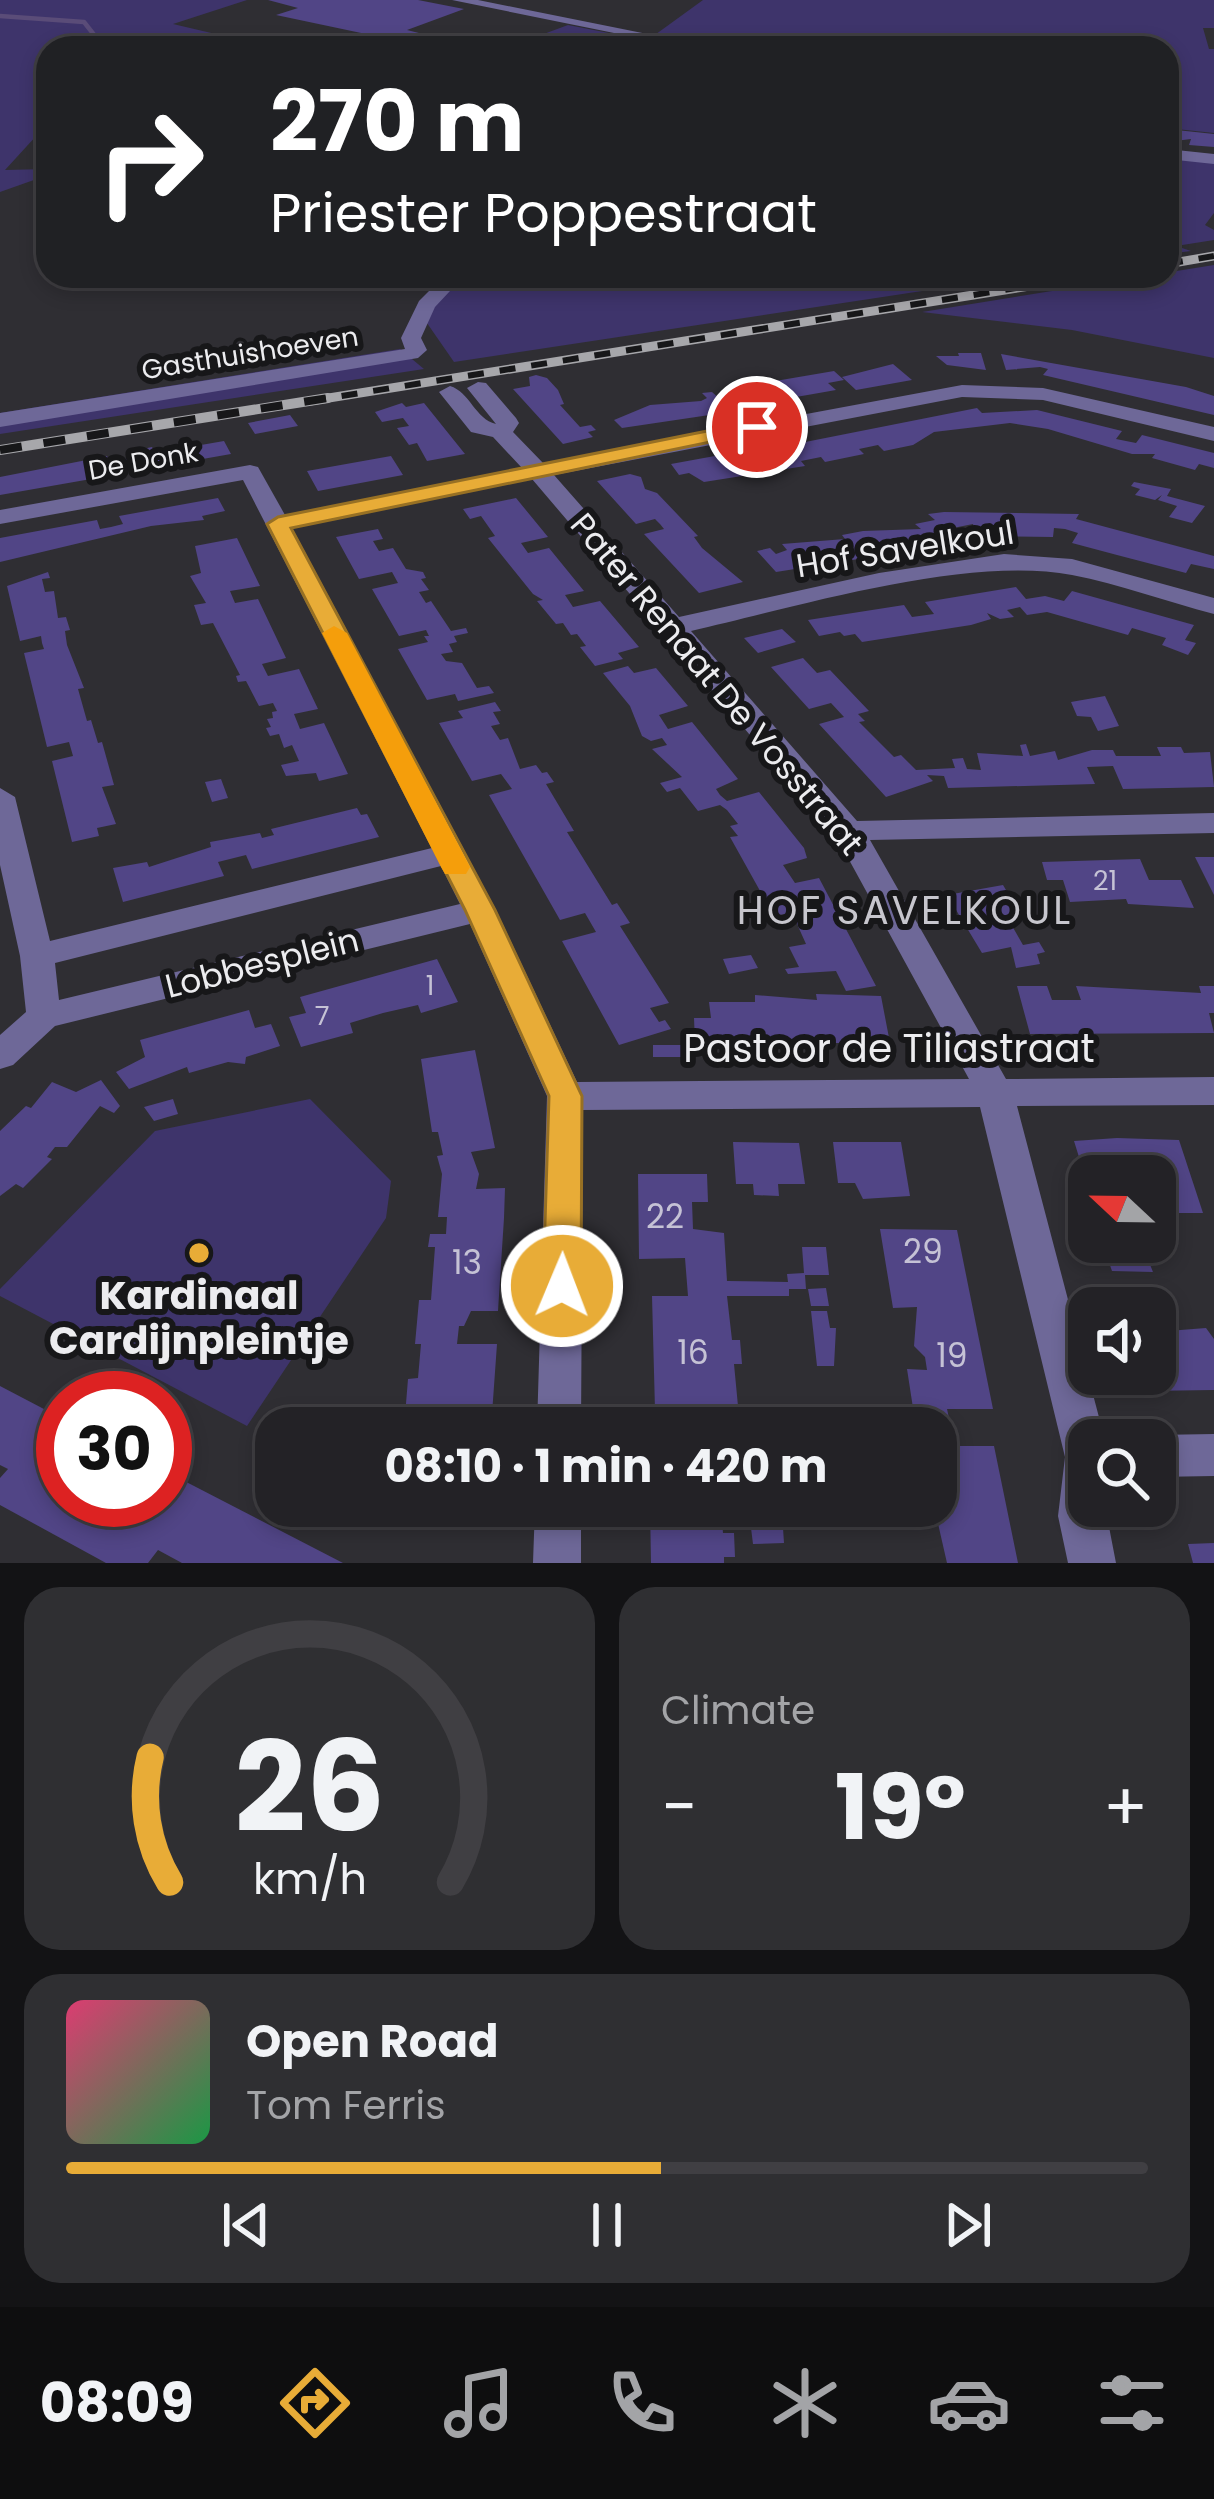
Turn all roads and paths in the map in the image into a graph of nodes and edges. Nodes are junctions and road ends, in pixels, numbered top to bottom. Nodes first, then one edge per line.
1 (458, 0) edge
2 (647, 36) edge
3 (1179, 155) edge
4 (1214, 159) edge
5 (444, 288) edge
6 (478, 388) dead end
7 (450, 392) dead end
8 (0, 420) edge
9 (501, 432) junction
10 (1214, 434) edge
11 (537, 470) junction
12 (0, 517) edge
13 (275, 519) junction
14 (1214, 606) edge
15 (676, 626) junction
16 (0, 797) edge
17 (1214, 824) edge
18 (849, 831) junction
19 (448, 854) junction
20 (480, 910) junction
21 (37, 956) junction
22 (44, 1016) junction
23 (0, 1056) edge
24 (1214, 1091) edge
25 (995, 1092) junction
26 (566, 1096) junction
27 (560, 1407) edge
28 (1078, 1419) edge
29 (1214, 1455) edge
30 (1176, 1456) edge
31 (558, 1527) edge
32 (1084, 1527) edge
33 (557, 1563) edge
34 (1092, 1563) edge

1 - 2 street
3 - 4 street
5 - 8 street, Gasthuishoeven
6 - 9 street, Pater Renaat De Vosstraat
7 - 9 street, Pater Renaat De Vosstraat
9 - 11 street, Pater Renaat De Vosstraat
10 - 11 street
11 - 13 street
11 - 15 street, Pater Renaat De Vosstraat
12 - 13 street, De Donk
13 - 19 street
14 - 15 street, Hof Savelkoul
15 - 18 street, Pater Renaat De Vosstraat
16 - 21 street
17 - 18 street
18 - 25 street, Pater Renaat De Vosstraat
19 - 20 street
19 - 21 street, Lobbesplein
20 - 22 street, Lobbesplein
20 - 26 street
21 - 22 street
22 - 23 street
24 - 25 street, Pastoor de Tiliastraat
25 - 26 street, Pastoor de Tiliastraat
25 - 28 street, Pater Renaat De Vosstraat
26 - 27 street
29 - 30 street
31 - 33 street
32 - 34 street, Pater Renaat De Vosstraat

